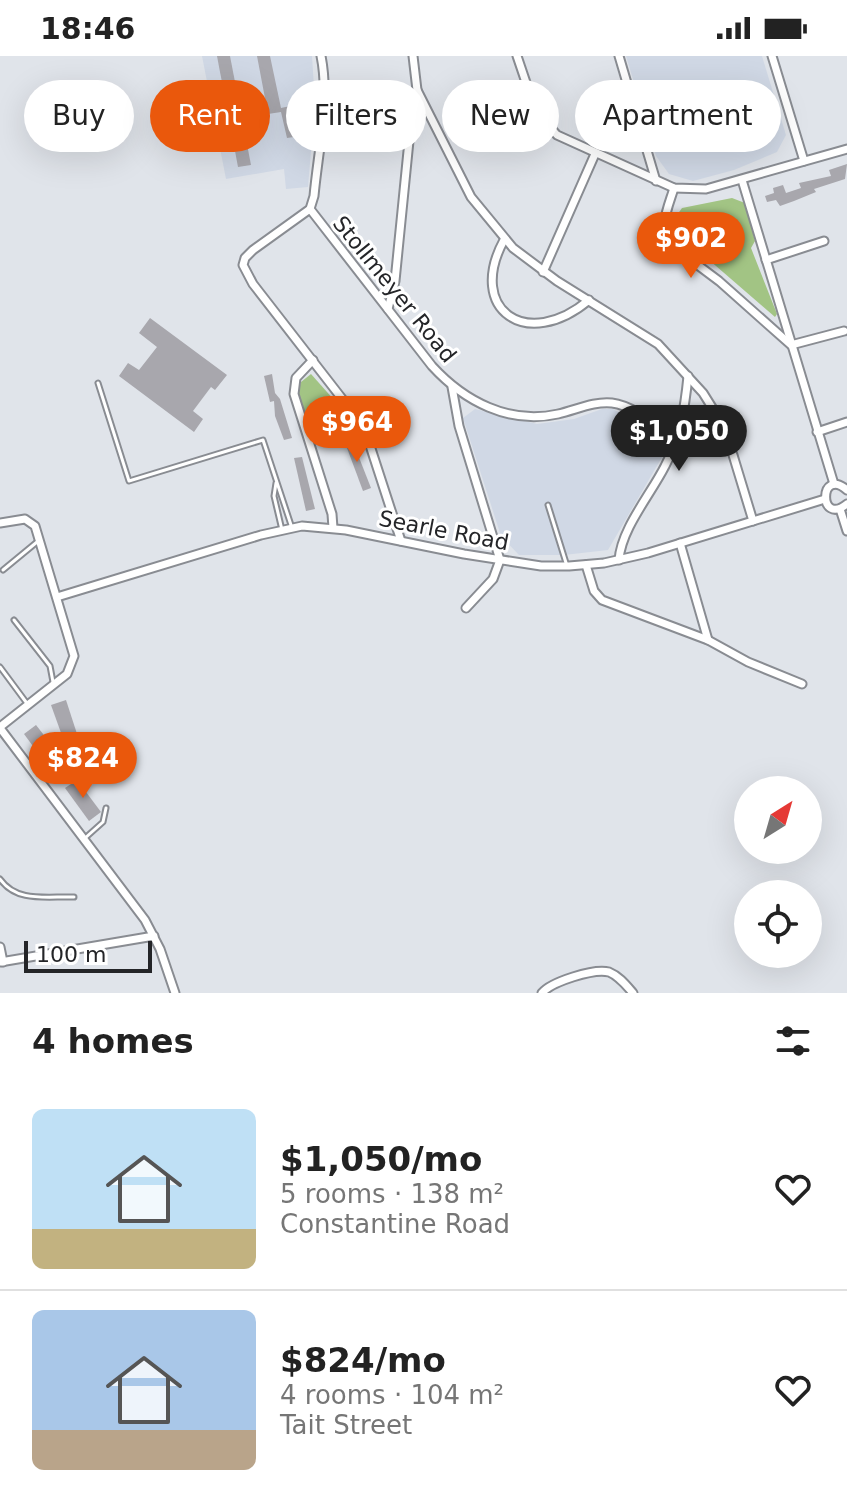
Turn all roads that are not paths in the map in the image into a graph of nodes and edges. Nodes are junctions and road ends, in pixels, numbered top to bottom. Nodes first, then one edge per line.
1 (321, 56) edge
2 (413, 56) edge
3 (517, 56) edge
4 (619, 56) edge
5 (772, 56) edge
6 (416, 80) edge
7 (426, 108) edge
8 (847, 149) edge
9 (408, 152) edge
10 (595, 154) junction
11 (804, 161) junction
12 (742, 180) junction
13 (656, 181) junction
14 (674, 188) junction
15 (310, 209) junction
16 (504, 240) junction
17 (824, 241) dead end
18 (766, 260) junction
19 (543, 272) junction
20 (589, 300) junction
21 (388, 309) junction
22 (844, 331) dead end
23 (791, 345) junction
24 (313, 360) junction
25 (688, 376) junction
26 (98, 383) dead end
27 (452, 387) junction
28 (847, 422) edge
29 (817, 432) junction
30 (677, 439) junction
31 (276, 483) junction
32 (834, 484) junction
33 (847, 490) edge
34 (825, 499) junction
35 (548, 505) dead end
36 (844, 506) edge
37 (753, 521) junction
38 (0, 523) edge
39 (292, 528) junction
40 (333, 528) junction
41 (282, 530) junction
42 (847, 531) edge
43 (40, 540) junction
44 (401, 541) junction
45 (680, 543) junction
46 (500, 560) junction
47 (619, 560) junction
48 (586, 565) junction
49 (567, 566) junction
50 (3, 570) dead end
51 (57, 597) junction
52 (466, 608) dead end
53 (14, 620) dead end
54 (708, 640) junction
55 (0, 667) edge
56 (802, 684) dead end
57 (53, 686) junction
58 (29, 705) junction
59 (0, 728) edge
60 (106, 808) dead end
61 (84, 839) junction
62 (0, 879) edge
63 (74, 897) dead end
64 (154, 936) junction
65 (0, 947) edge
66 (2, 962) edge
67 (544, 990) edge
68 (175, 993) edge
69 (633, 993) edge

1 - 15 street
2 - 6 street
3 - 10 street
4 - 13 street
5 - 11 street
7 - 16 street
8 - 11 street
9 - 21 street
10 - 13 street
10 - 19 street
11 - 12 street
12 - 14 street
12 - 18 street
13 - 14 street
14 - 23 street
15 - 21 street, Stollmeyer Road
15 - 24 street
16 - 19 street
16 - 20 street
17 - 18 street
18 - 23 street
19 - 20 street
20 - 25 street
21 - 27 street, Stollmeyer Road
22 - 23 street
23 - 29 street
24 - 40 street
24 - 44 street
25 - 30 street
25 - 37 street
26 - 31 lane
27 - 30 street, Stollmeyer Road
27 - 46 street
28 - 29 street
29 - 32 street
30 - 47 street
31 - 39 lane
31 - 41 lane
32 - 33 street
32 - 34 street
34 - 36 street
34 - 37 street, Searle Road
35 - 49 lane
36 - 42 street
37 - 45 street, Searle Road
38 - 43 street
39 - 40 street, Searle Road
39 - 41 street, Searle Road
40 - 44 street, Searle Road
41 - 51 street, Searle Road
43 - 50 lane
43 - 51 street
44 - 46 street, Searle Road
45 - 47 street, Searle Road
45 - 54 street
46 - 49 street, Searle Road
46 - 52 street
47 - 48 street, Searle Road
48 - 49 street, Searle Road
48 - 54 street
51 - 57 street
53 - 57 lane
54 - 56 street
55 - 58 lane
57 - 58 street
58 - 59 street
59 - 61 street
60 - 61 lane
61 - 64 street
62 - 63 lane
64 - 66 street
64 - 68 street
65 - 66 street
67 - 69 street

